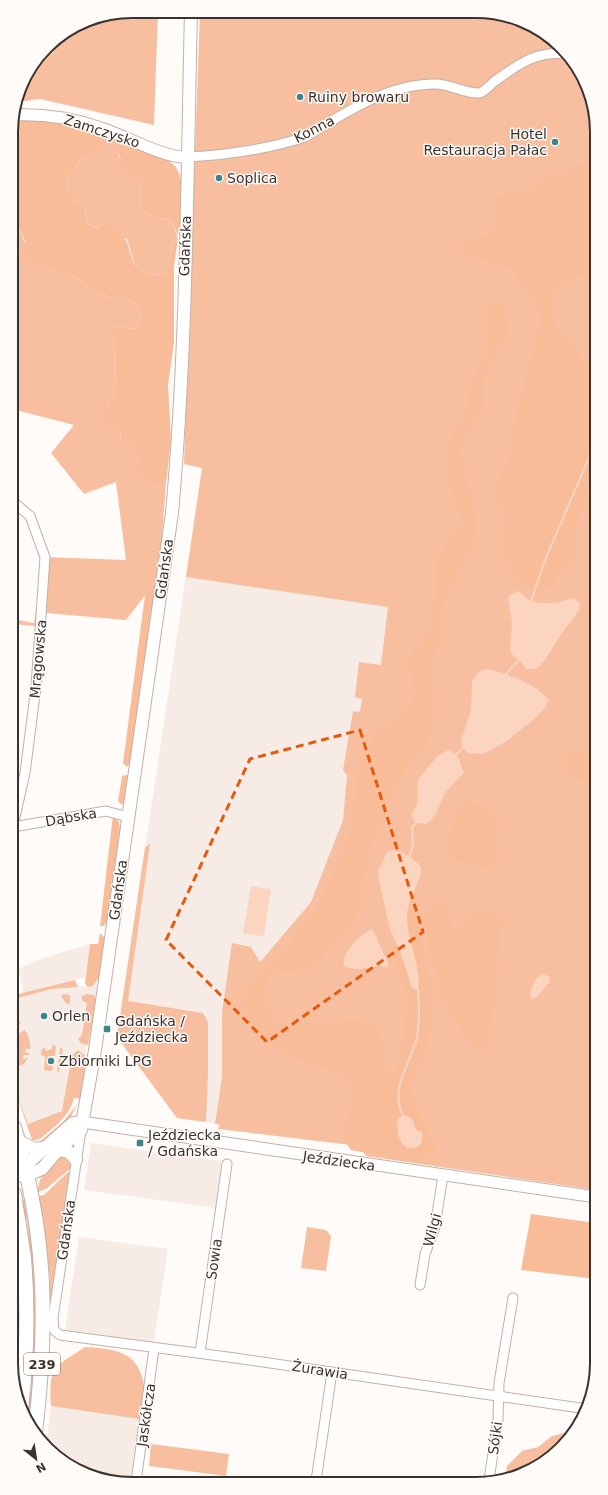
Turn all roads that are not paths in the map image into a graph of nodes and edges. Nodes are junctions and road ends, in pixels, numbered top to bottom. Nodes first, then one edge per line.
1 (191, 18) edge
2 (558, 53) edge
3 (19, 115) edge
4 (187, 157) junction
5 (18, 506) edge
6 (18, 805) edge
7 (128, 818) junction
8 (18, 826) edge
9 (81, 1126) junction
10 (18, 1141) joint
11 (53, 1149) junction
12 (76, 1160) junction
13 (227, 1164) dead end
14 (20, 1173) edge
15 (443, 1175) junction
16 (590, 1196) edge
17 (18, 1220) edge
18 (420, 1285) dead end
19 (513, 1298) dead end
20 (54, 1330) joint
21 (154, 1348) junction
22 (200, 1353) junction
23 (332, 1372) junction
24 (23, 1394) edge
25 (500, 1397) junction
26 (580, 1408) edge
27 (36, 1424) edge
28 (490, 1476) edge
29 (137, 1477) edge
30 (317, 1477) edge

1 - 4 main road, Gdańska
2 - 4 street, Konna
3 - 4 street, Zamczysko
4 - 7 main road, Gdańska
5 - 6 street, Mrągowska
7 - 8 street, Dąbska
7 - 9 main road, Gdańska
9 - 11 main road
9 - 12 street, Gdańska
9 - 15 street, Jeździecka
10 - 11 main road
10 - 14 main road, 239
11 - 12 main road
11 - 14 main road
12 - 20 street, Gdańska
13 - 22 street, Sowia
14 - 27 main road, 239
15 - 16 street, Jeździecka
15 - 18 street, Wilgi
17 - 24 main road, 239
19 - 25 street, Sójki
20 - 21 street, Żurawia
21 - 22 street, Żurawia
21 - 29 street, Jaskółcza
22 - 23 street, Żurawia
23 - 25 street, Żurawia
23 - 30 street
25 - 26 street, Żurawia
25 - 28 street, Sójki

